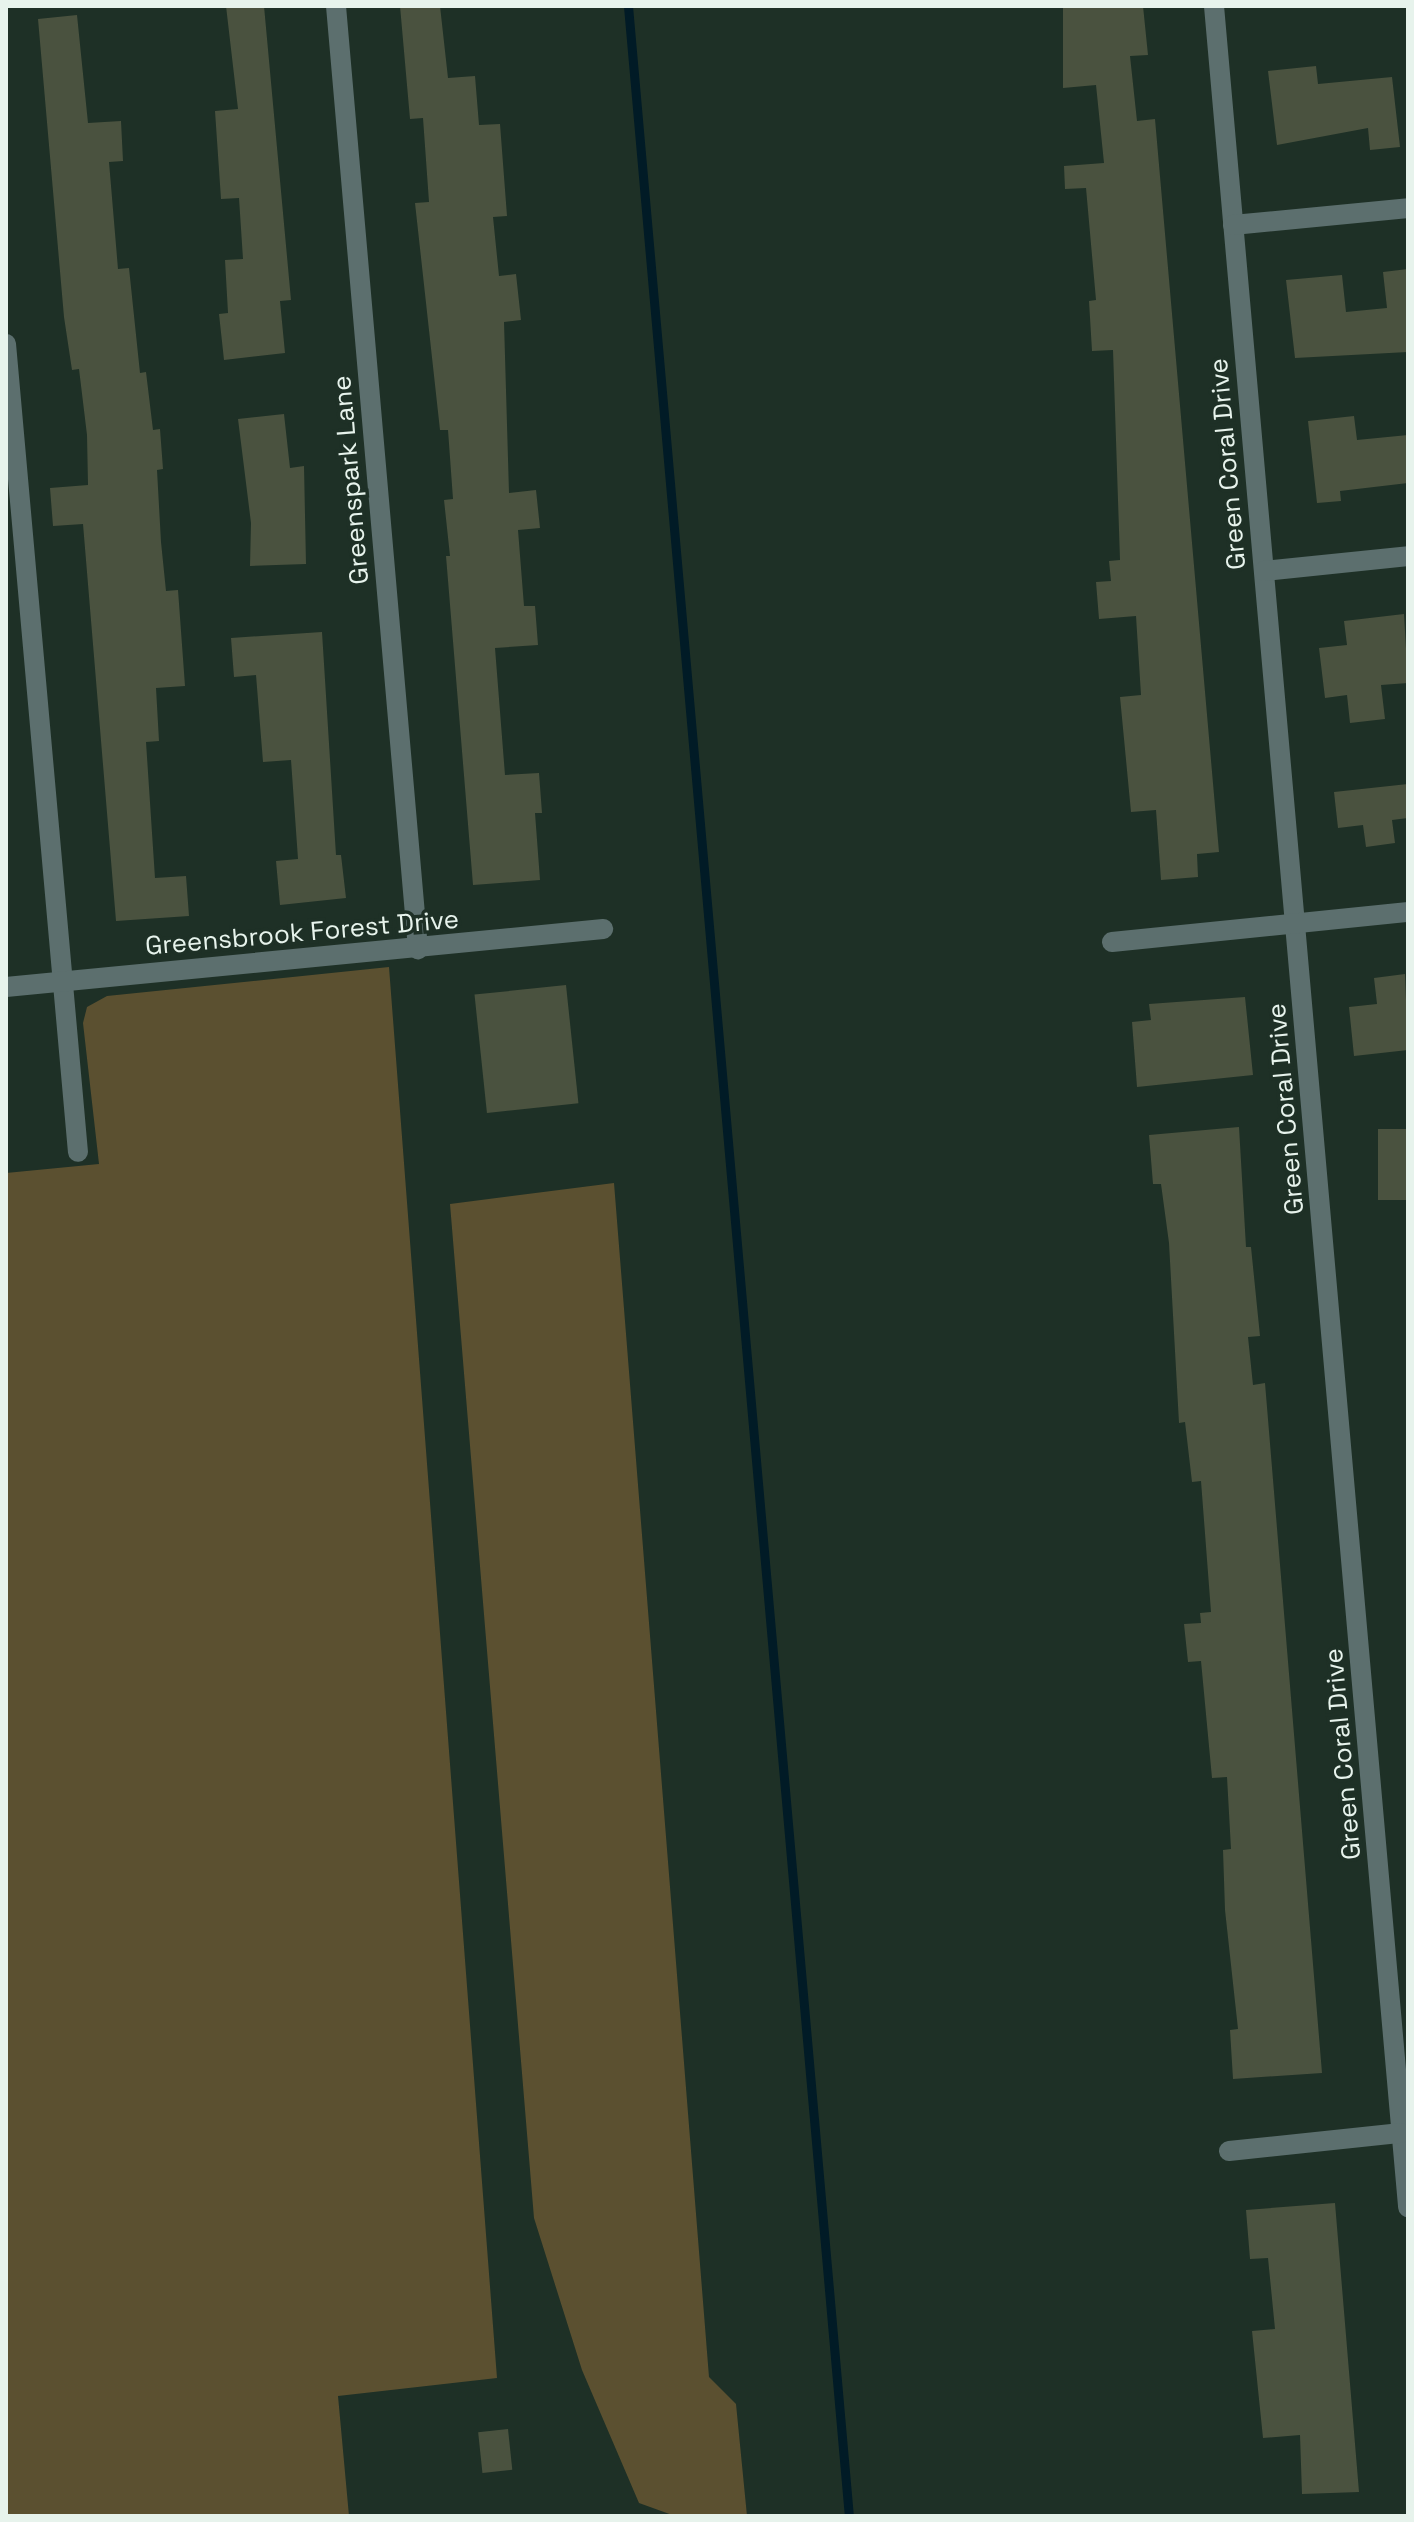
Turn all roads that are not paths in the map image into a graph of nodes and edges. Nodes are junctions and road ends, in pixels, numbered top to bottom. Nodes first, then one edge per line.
1 (336, 6) edge
2 (1214, 6) edge
3 (1408, 208) edge
4 (1233, 225) junction
5 (6, 344) edge
6 (1408, 556) edge
7 (1264, 571) junction
8 (1408, 912) edge
9 (1295, 924) junction
10 (603, 929) dead end
11 (1112, 942) dead end
12 (418, 949) junction
13 (60, 981) junction
14 (6, 987) edge
15 (78, 1152) dead end
16 (1408, 1954) edge
17 (1387, 1956) junction
18 (1401, 2133) junction
19 (1229, 2151) dead end
20 (1408, 2207) edge

1 - 12 street, Greenspark Lane
2 - 4 street, Green Coral Drive
3 - 4 street
4 - 7 street, Green Coral Drive
5 - 13 street
6 - 7 street
7 - 9 street, Green Coral Drive
8 - 9 street
9 - 11 street
9 - 17 street, Green Coral Drive
10 - 12 street, Greensbrook Forest Drive
12 - 13 street, Greensbrook Forest Drive
13 - 14 street, Greensbrook Forest Drive
13 - 15 street
16 - 17 street
17 - 18 street, Green Coral Drive
18 - 19 street
18 - 20 street, Green Coral Drive

